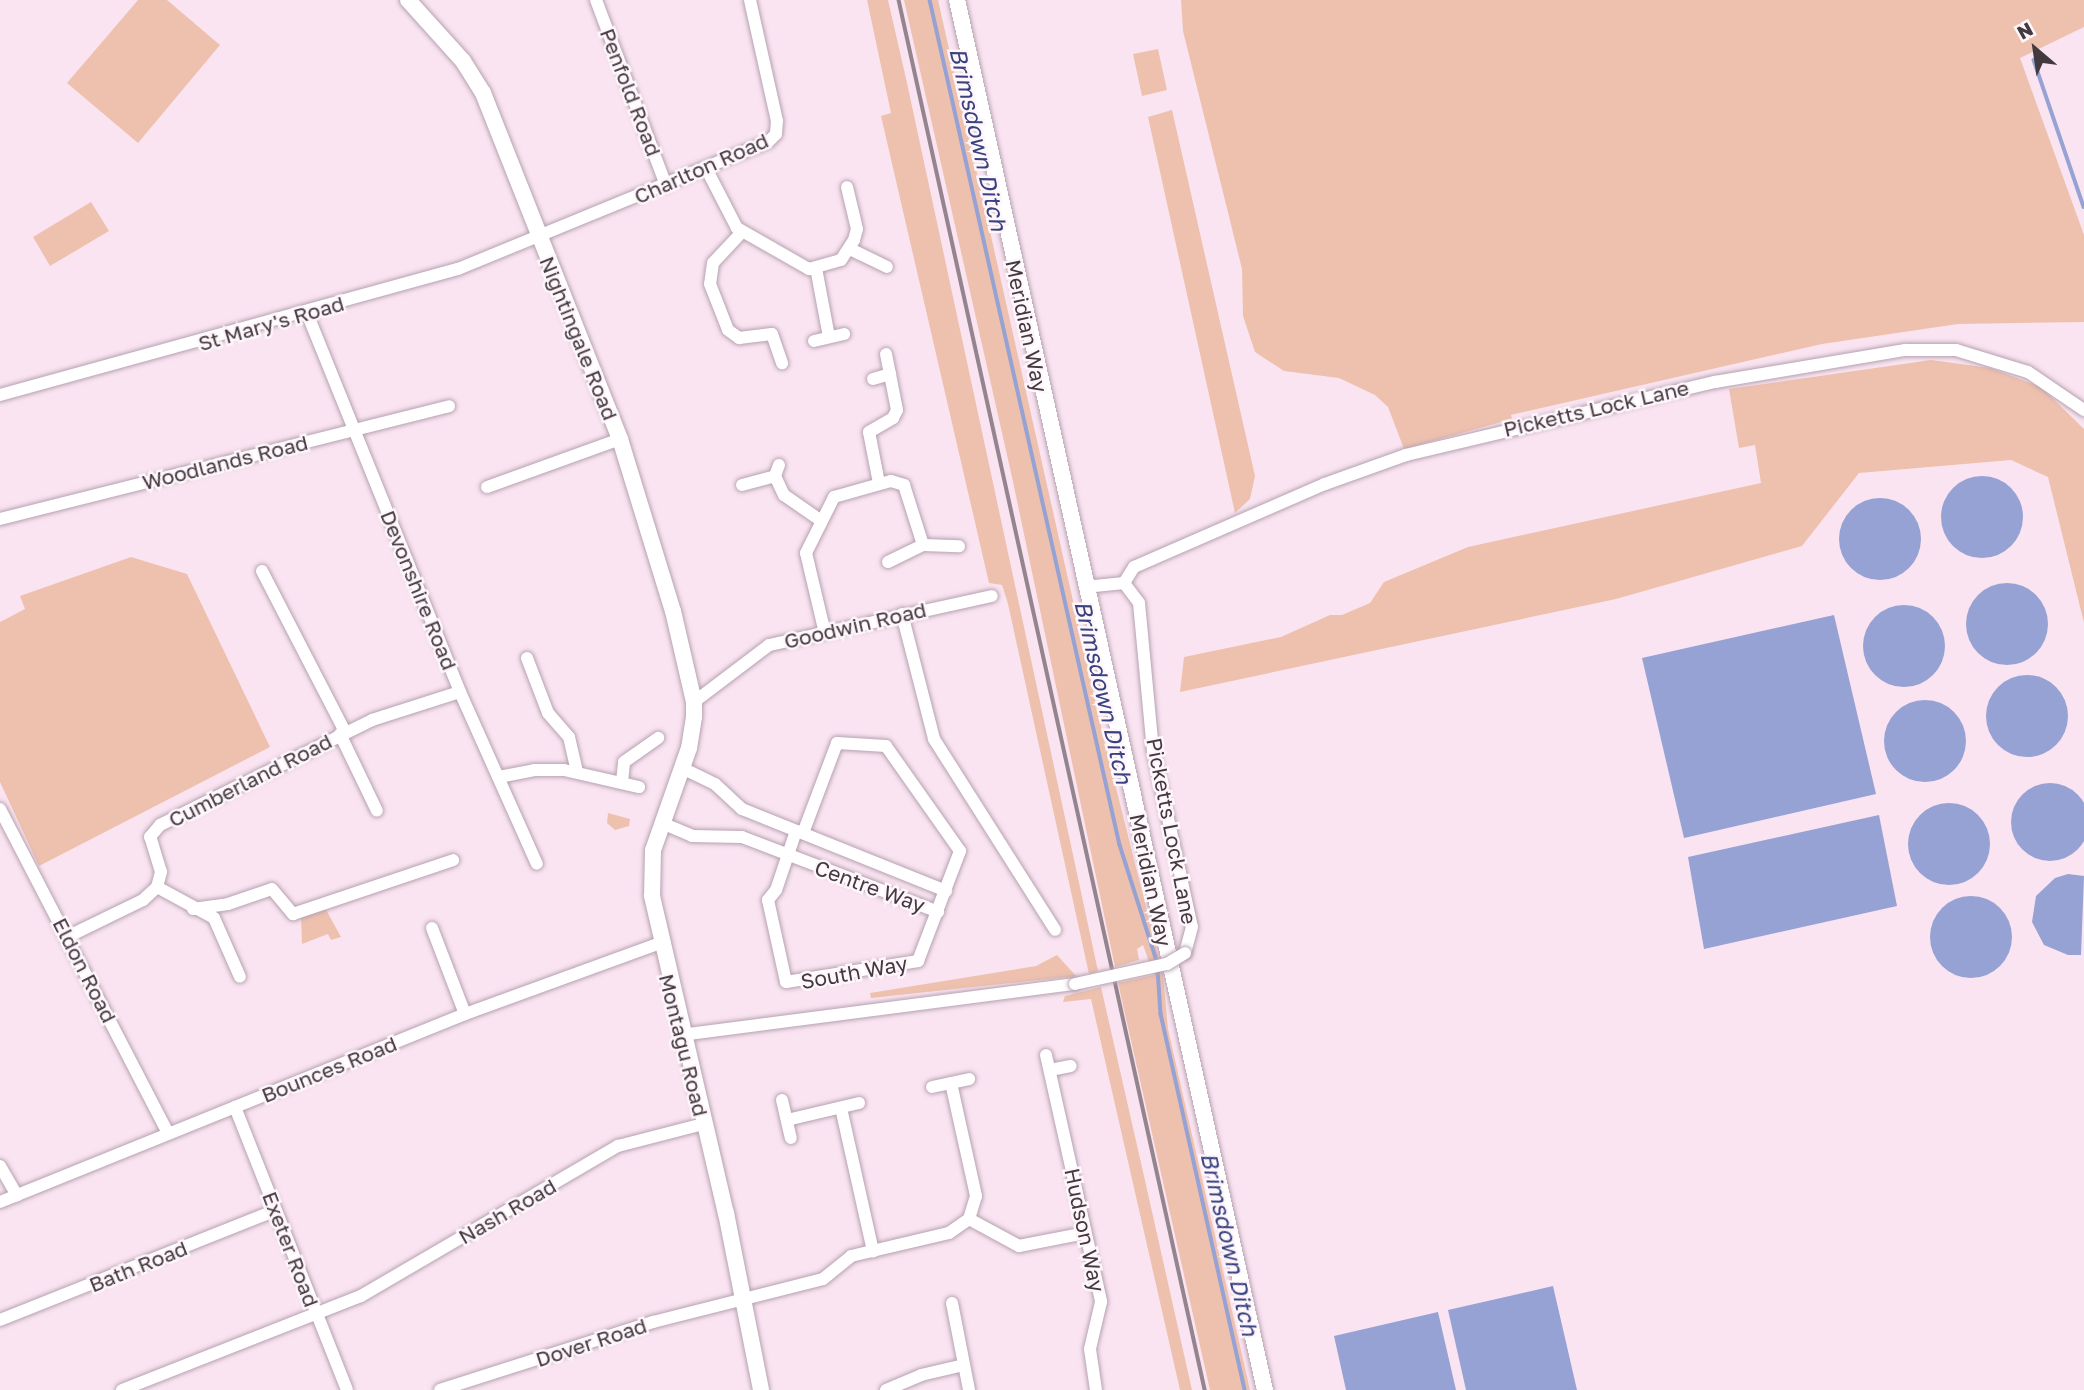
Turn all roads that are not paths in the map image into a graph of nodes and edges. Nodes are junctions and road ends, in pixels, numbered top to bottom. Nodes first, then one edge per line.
1 (408, 0) edge
2 (597, 0) edge
3 (750, 0) edge
4 (957, 0) edge
5 (706, 168) junction
6 (666, 185) junction
7 (847, 187) dead end
8 (741, 232) junction
9 (538, 237) junction
10 (850, 248) junction
11 (887, 267) dead end
12 (816, 268) junction
13 (307, 313) junction
14 (844, 334) dead end
15 (830, 337) junction
16 (814, 341) dead end
17 (886, 354) dead end
18 (782, 363) dead end
19 (890, 374) junction
20 (873, 379) dead end
21 (0, 395) edge
22 (449, 406) dead end
23 (2084, 410) edge
24 (355, 430) junction
25 (620, 439) junction
26 (879, 483) junction
27 (742, 485) dead end
28 (487, 487) dead end
29 (0, 519) edge
30 (820, 520) junction
31 (923, 545) junction
32 (959, 546) dead end
33 (888, 562) dead end
34 (262, 571) dead end
35 (1124, 583) junction
36 (1085, 587) junction
37 (992, 596) dead end
38 (902, 614) junction
39 (824, 629) junction
40 (527, 658) dead end
41 (460, 692) junction
42 (694, 702) junction
43 (342, 733) junction
44 (658, 738) dead end
45 (682, 768) junction
46 (577, 772) junction
47 (499, 778) junction
48 (622, 782) junction
49 (639, 787) dead end
50 (0, 809) edge
51 (377, 811) dead end
52 (662, 823) junction
53 (800, 832) junction
54 (788, 856) junction
55 (453, 860) dead end
56 (537, 864) dead end
57 (157, 887) junction
58 (946, 891) junction
59 (193, 909) junction
60 (938, 912) junction
61 (432, 928) dead end
62 (1055, 930) dead end
63 (69, 936) junction
64 (660, 943) junction
65 (240, 977) dead end
66 (465, 1014) junction
67 (681, 1035) junction
68 (1046, 1055) dead end
69 (1071, 1066) dead end
70 (1050, 1070) junction
71 (969, 1079) dead end
72 (951, 1083) junction
73 (932, 1087) dead end
74 (782, 1100) dead end
75 (859, 1103) dead end
76 (236, 1107) junction
77 (841, 1108) junction
78 (787, 1120) junction
79 (703, 1124) junction
80 (168, 1133) junction
81 (791, 1138) dead end
82 (0, 1166) edge
83 (17, 1195) junction
84 (0, 1202) edge
85 (276, 1210) junction
86 (969, 1219) junction
87 (1086, 1233) junction
88 (873, 1251) junction
89 (742, 1298) junction
90 (952, 1303) dead end
91 (316, 1314) junction
92 (0, 1320) edge
93 (964, 1366) junction
94 (122, 1390) edge
95 (347, 1390) edge
96 (440, 1390) edge
97 (761, 1390) edge
98 (886, 1390) edge
99 (969, 1390) edge
100 (1096, 1390) edge
101 (1265, 1390) edge

1 - 9 main road, Nightingale Road
2 - 6 street, Penfold Road
3 - 5 street, Charlton Road
4 - 36 main road, Meridian Way
5 - 6 street, Charlton Road
5 - 8 street
6 - 9 street, Charlton Road
7 - 10 street
8 - 12 street
8 - 18 street
9 - 13 street, St Mary's Road
9 - 25 main road, Nightingale Road
10 - 11 street
10 - 12 street
12 - 15 street
13 - 21 street, St Mary's Road
13 - 24 street, Devonshire Road
14 - 15 street
15 - 16 street
17 - 19 street
19 - 20 street
19 - 26 street
22 - 24 street, Woodlands Road
23 - 35 street, Picketts Lock Lane
24 - 29 street, Woodlands Road
24 - 41 street, Devonshire Road
25 - 28 street
25 - 42 main road, Nightingale Road
26 - 30 street
26 - 31 street
27 - 30 street
30 - 39 street
31 - 32 street
31 - 33 street
34 - 43 street
35 - 36 street
35 - 67 street, Picketts Lock Lane, bridge
36 - 101 main road, Meridian Way
37 - 38 street, Goodwin Road
38 - 39 street, Goodwin Road
38 - 62 street
39 - 42 street, Goodwin Road
40 - 46 street
41 - 43 street, Cumberland Road
41 - 47 street, Devonshire Road
42 - 45 main road, Montagu Road
43 - 51 street
43 - 57 street, Cumberland Road
44 - 48 street
45 - 52 main road, Montagu Road
45 - 53 street, Centre Way
46 - 47 street
46 - 48 street
47 - 56 street, Devonshire Road
48 - 49 street
50 - 63 street, Eldon Road
52 - 54 street, Centre Way
52 - 64 main road, Montagu Road
53 - 54 street
53 - 58 street, Centre Way
53 - 58 street
54 - 60 street, Centre Way
54 - 60 street, South Way
55 - 59 street
57 - 59 street
57 - 63 street
58 - 60 street, Centre Way
59 - 65 street
61 - 66 street
63 - 80 street, Eldon Road
64 - 66 street, Bounces Road
64 - 67 main road, Montagu Road
66 - 76 street, Bounces Road
67 - 79 main road, Montagu Road
68 - 70 street, Hudson Way
69 - 70 street
70 - 87 street, Hudson Way
71 - 72 street
72 - 73 street
72 - 86 street
74 - 78 street
75 - 77 street
76 - 80 street, Bounces Road
76 - 85 street, Exeter Road
77 - 78 street
77 - 88 street
78 - 81 street
79 - 89 main road, Montagu Road
79 - 91 street, Nash Road
80 - 83 street, Bounces Road
82 - 83 street
83 - 84 street, Bounces Road
85 - 91 street, Exeter Road
85 - 92 street, Bath Road
86 - 87 street
86 - 88 street, Dover Road
87 - 100 street, Hudson Way
88 - 89 street, Dover Road
89 - 96 street, Dover Road
89 - 97 main road, Montagu Road
90 - 93 street
91 - 94 street, Nash Road
91 - 95 street, Exeter Road
93 - 98 street
93 - 99 street

